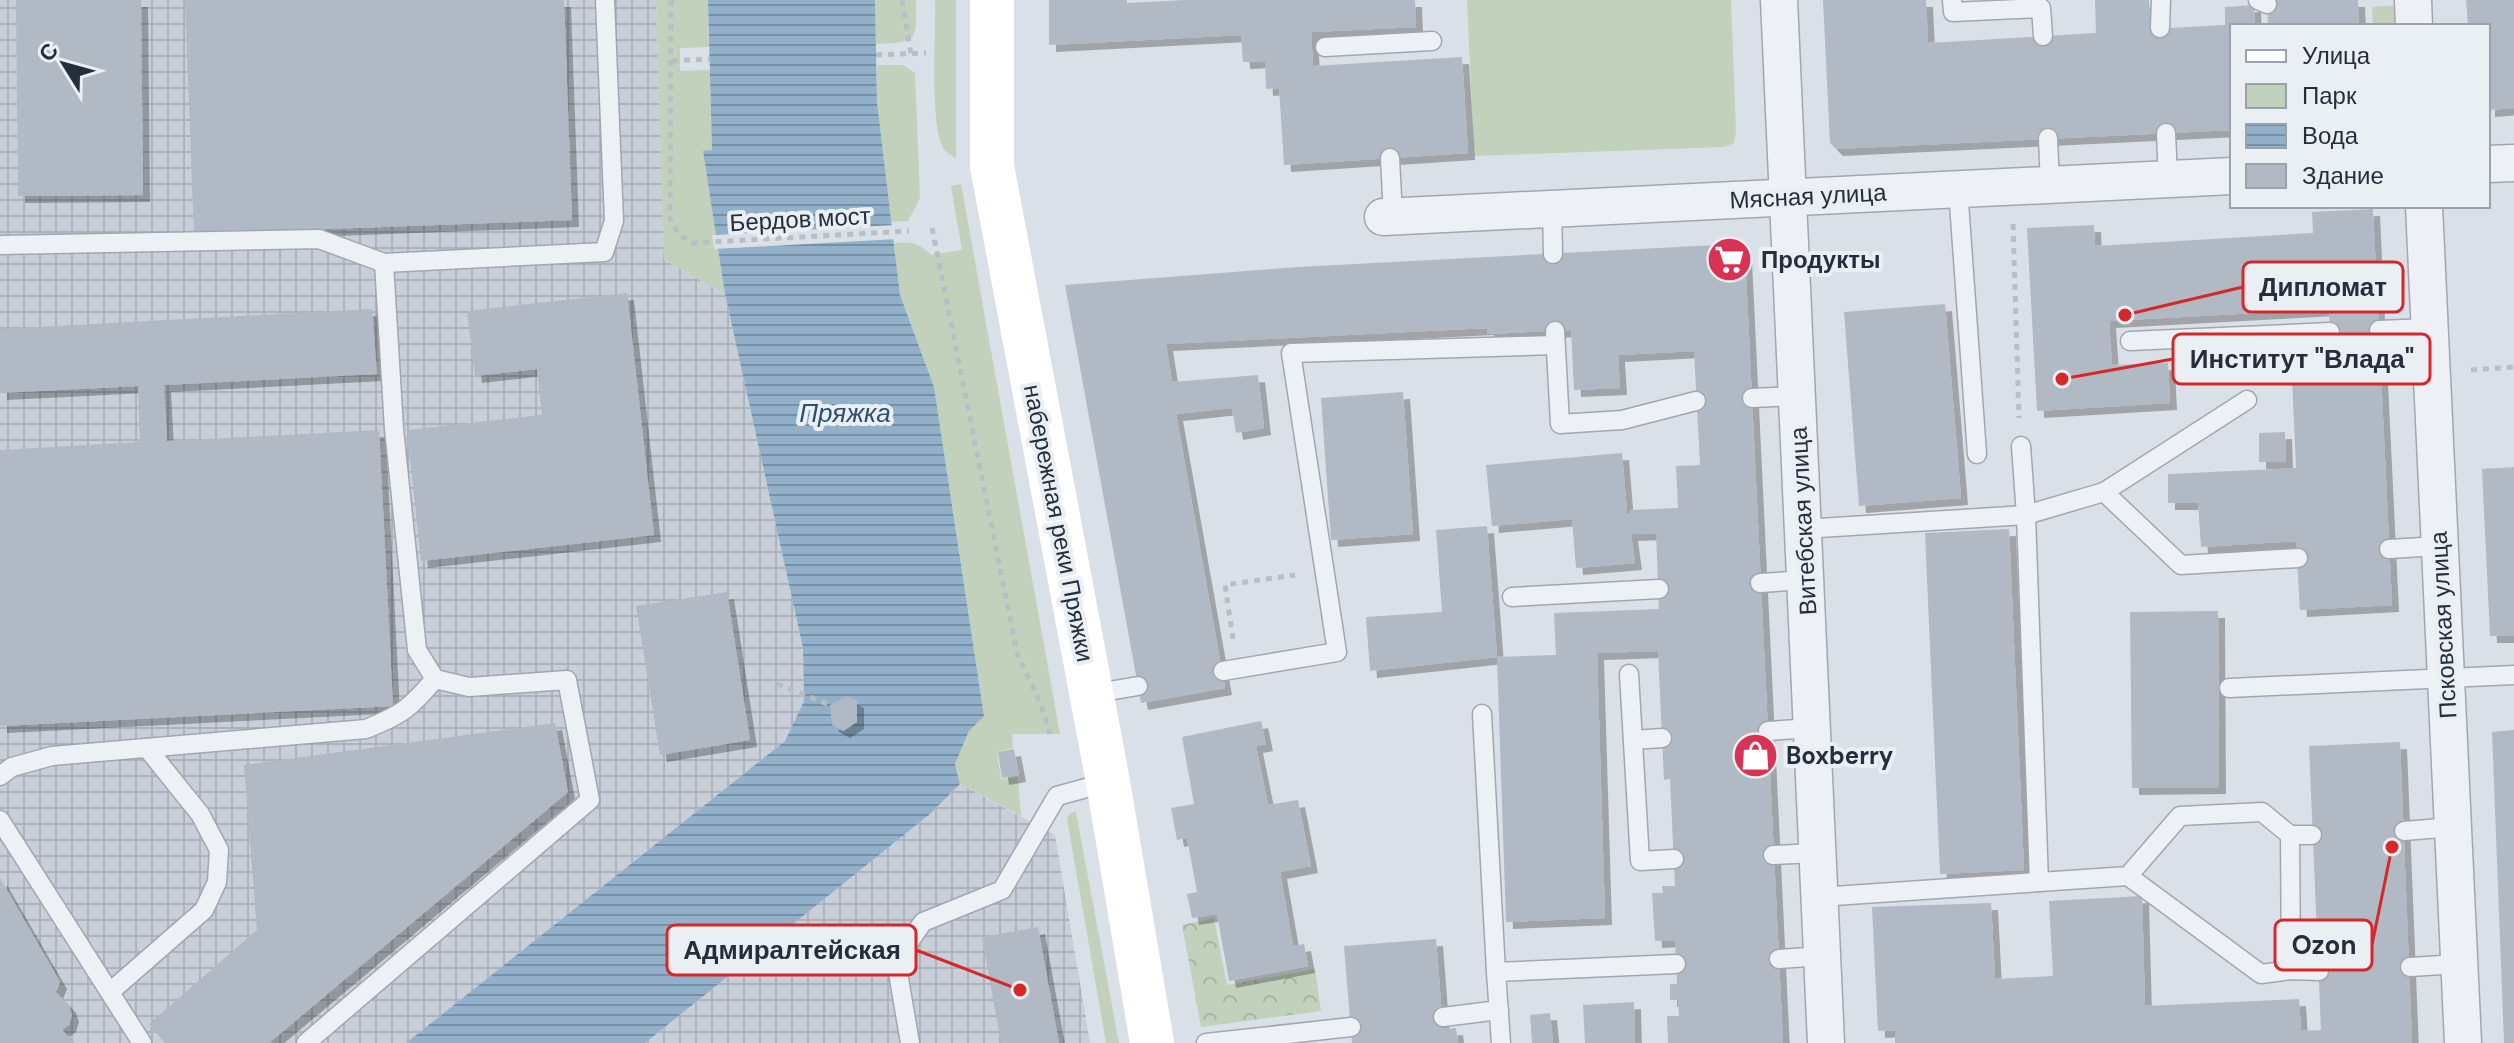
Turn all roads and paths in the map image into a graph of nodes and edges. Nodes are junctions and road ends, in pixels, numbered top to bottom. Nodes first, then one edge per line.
1 (605, 0) edge
2 (671, 0) edge
3 (902, 0) edge
4 (992, 0) edge
5 (1779, 0) edge
6 (1952, 0) edge
7 (2161, 0) edge
8 (2413, 0) edge
9 (2414, 24) edge
10 (2160, 28) dead end
11 (2043, 36) dead end
12 (1432, 41) dead end
13 (1325, 47) dead end
14 (926, 53) dead end
15 (911, 54) junction
16 (876, 55) dead end
17 (710, 59) dead end
18 (672, 61) junction
19 (2166, 133) dead end
20 (2048, 138) dead end
21 (1390, 158) dead end
22 (2514, 163) edge
23 (2490, 164) edge
24 (2230, 176) edge
25 (2168, 179) junction
26 (2050, 185) junction
27 (1958, 189) junction
28 (1788, 197) junction
29 (2424, 208) edge
30 (1552, 209) junction
31 (1388, 216) joint
32 (2013, 223) dead end
33 (932, 228) dead end
34 (909, 231) dead end
35 (0, 245) edge
36 (1553, 254) dead end
37 (384, 263) junction
38 (2429, 328) junction
39 (2379, 330) dead end
40 (2330, 332) dead end
41 (2130, 341) dead end
42 (2514, 367) edge
43 (2466, 371) dead end
44 (1797, 396) junction
45 (1752, 398) dead end
46 (2247, 400) dead end
47 (1696, 401) dead end
48 (2021, 446) joint
49 (1977, 454) dead end
50 (2104, 492) junction
51 (2026, 515) junction
52 (1803, 529) junction
53 (2439, 546) junction
54 (2389, 549) dead end
55 (2298, 558) dead end
56 (1323, 570) junction
57 (1806, 580) junction
58 (1760, 583) dead end
59 (1659, 589) dead end
60 (1512, 597) dead end
61 (1230, 669) joint
62 (1629, 674) dead end
63 (2514, 675) edge
64 (435, 679) junction
65 (2446, 679) junction
66 (777, 684) dead end
67 (1138, 686) dead end
68 (2229, 688) dead end
69 (1091, 694) junction
70 (830, 705) dead end
71 (1482, 714) dead end
72 (1812, 728) junction
73 (1768, 731) dead end
74 (1050, 734) dead end
75 (1662, 738) dead end
76 (1633, 740) junction
77 (147, 748) junction
78 (0, 776) edge
79 (1108, 782) junction
80 (0, 820) edge
81 (2453, 827) junction
82 (2404, 831) dead end
83 (2290, 835) junction
84 (2312, 835) dead end
85 (1818, 853) junction
86 (1773, 855) dead end
87 (1674, 859) dead end
88 (2128, 876) junction
89 (2039, 882) junction
90 (1819, 897) junction
91 (1822, 956) junction
92 (1779, 959) dead end
93 (1676, 964) dead end
94 (2459, 964) junction
95 (2410, 967) dead end
96 (2291, 970) junction
97 (2319, 971) dead end
98 (1496, 972) junction
99 (110, 992) junction
100 (1499, 1010) junction
101 (1443, 1017) dead end
102 (1351, 1027) dead end
103 (142, 1043) edge
104 (306, 1043) edge
105 (910, 1043) edge
106 (1152, 1043) edge
107 (1206, 1043) edge
108 (1501, 1043) edge
109 (1826, 1043) edge
110 (2463, 1043) edge

1 - 37 lane
2 - 18 path
3 - 15 path
4 - 69 main road, набережная реки Пряжки
5 - 28 street, Витебская улица
6 - 11 lane
7 - 10 lane
8 - 9 street
12 - 13 lane
14 - 15 path
15 - 16 path
17 - 18 path
18 - 34 path, Бердов мост
19 - 25 lane
20 - 26 lane
21 - 31 lane
22 - 23 street
24 - 25 street, Мясная улица
25 - 26 street, Мясная улица
26 - 27 street, Мясная улица
27 - 28 street, Мясная улица
27 - 49 lane
28 - 30 street, Мясная улица
28 - 44 street, Витебская улица
29 - 38 street, Псковская улица
30 - 31 street, Мясная улица
30 - 36 lane
32 - 48 path
33 - 74 path
35 - 37 lane
37 - 64 lane
38 - 39 lane
38 - 53 street, Псковская улица
40 - 41 lane
42 - 43 path
44 - 45 lane
44 - 52 street, Витебская улица
46 - 50 lane
47 - 56 lane
48 - 51 lane
50 - 51 lane
50 - 55 lane
51 - 52 lane
51 - 89 lane
52 - 57 street, Витебская улица
53 - 54 lane
53 - 65 street, Псковская улица
56 - 61 path
56 - 61 lane
57 - 58 lane
57 - 72 street, Витебская улица
59 - 60 lane
62 - 76 lane
63 - 65 lane
64 - 77 lane
64 - 104 lane
65 - 68 lane
65 - 81 street, Псковская улица
66 - 70 path
67 - 69 lane
69 - 79 main road, набережная реки Пряжки
71 - 98 lane
72 - 73 lane
72 - 85 street, Витебская улица
75 - 76 lane
76 - 87 lane
77 - 78 lane
77 - 99 lane
79 - 105 lane
79 - 106 main road, набережная реки Пряжки
80 - 99 lane
81 - 82 lane
81 - 94 street, Псковская улица
83 - 84 lane
83 - 88 lane
83 - 96 lane
85 - 86 lane
85 - 90 street, Витебская улица
88 - 89 lane
88 - 96 lane
89 - 90 lane
90 - 91 street, Витебская улица
91 - 92 lane
91 - 109 street, Витебская улица
93 - 98 lane
94 - 95 lane
94 - 110 street, Псковская улица
96 - 97 lane
98 - 100 lane
99 - 103 lane
100 - 101 lane
100 - 108 lane
102 - 107 lane

